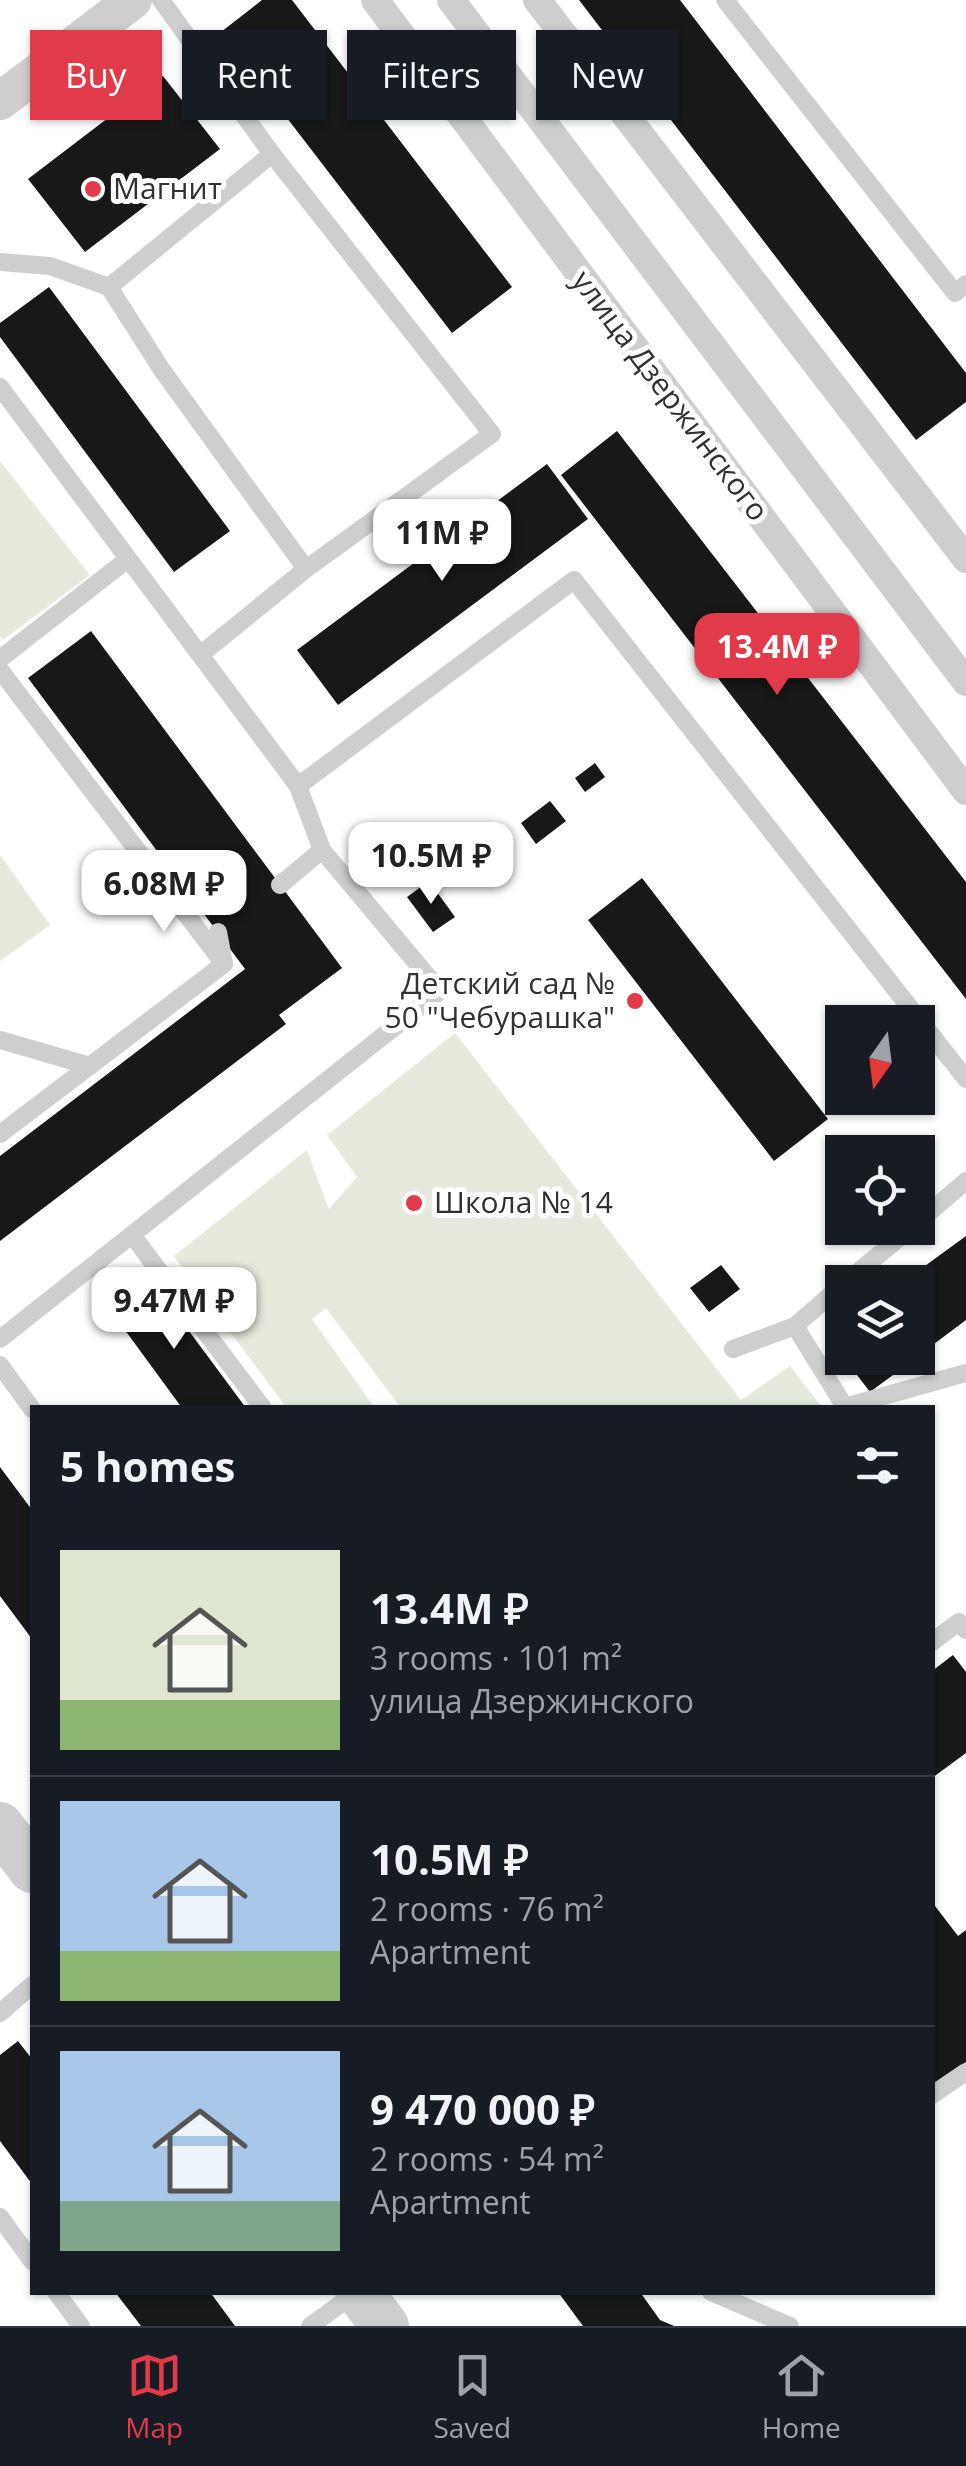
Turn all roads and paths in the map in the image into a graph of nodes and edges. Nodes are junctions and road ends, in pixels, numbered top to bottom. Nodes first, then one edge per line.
1 (133, 0) edge
2 (161, 0) edge
3 (375, 0) edge
4 (451, 0) edge
5 (537, 0) edge
6 (725, 0) edge
7 (0, 101) edge
8 (272, 154) junction
9 (0, 262) edge
10 (966, 284) edge
11 (109, 286) junction
12 (0, 387) edge
13 (128, 559) junction
14 (966, 560) edge
15 (306, 569) junction
16 (200, 655) junction
17 (0, 660) edge
18 (0, 670) edge
19 (966, 682) edge
20 (298, 786) junction
21 (966, 791) edge
22 (322, 850) junction
23 (280, 886) dead end
24 (218, 932) dead end
25 (224, 964) junction
26 (0, 1040) edge
27 (90, 1066) junction
28 (966, 1079) edge
29 (0, 1134) edge
30 (966, 1181) edge
31 (935, 1207) edge
32 (132, 1235) junction
33 (891, 1245) edge
34 (867, 1265) edge
35 (825, 1300) edge
36 (795, 1326) junction
37 (0, 1339) edge
38 (732, 1349) dead end
39 (0, 1365) edge
40 (966, 1374) edge
41 (261, 1405) edge
42 (844, 1405) edge
43 (852, 1405) edge
44 (30, 1407) edge
45 (966, 1630) edge
46 (935, 1640) edge
47 (30, 1986) edge
48 (0, 2013) edge
49 (966, 2072) edge
50 (935, 2093) edge
51 (0, 2217) edge
52 (30, 2257) edge
53 (58, 2295) edge
54 (354, 2295) edge
55 (360, 2295) edge
56 (718, 2295) edge
57 (81, 2326) edge
58 (310, 2326) edge
59 (386, 2326) edge
60 (790, 2326) edge

1 - 7 street
2 - 8 lane
3 - 21 street, улица Дзержинского
4 - 19 street
5 - 14 street
6 - 10 lane
8 - 11 lane
8 - 15 lane
9 - 11 lane
11 - 15 lane
12 - 13 lane
13 - 16 lane
13 - 17 lane
15 - 16 lane
16 - 20 lane
18 - 25 lane
20 - 22 lane
20 - 28 lane
22 - 23 lane
22 - 32 lane
24 - 25 lane
25 - 27 lane
26 - 27 lane
27 - 29 lane
30 - 31 lane
32 - 37 lane
32 - 41 lane
33 - 34 lane
35 - 36 lane
36 - 38 lane
36 - 42 lane
39 - 44 lane
40 - 43 lane
45 - 46 lane
47 - 48 lane
49 - 50 lane
51 - 52 lane
53 - 57 lane
54 - 58 lane
55 - 59 street
56 - 60 lane

